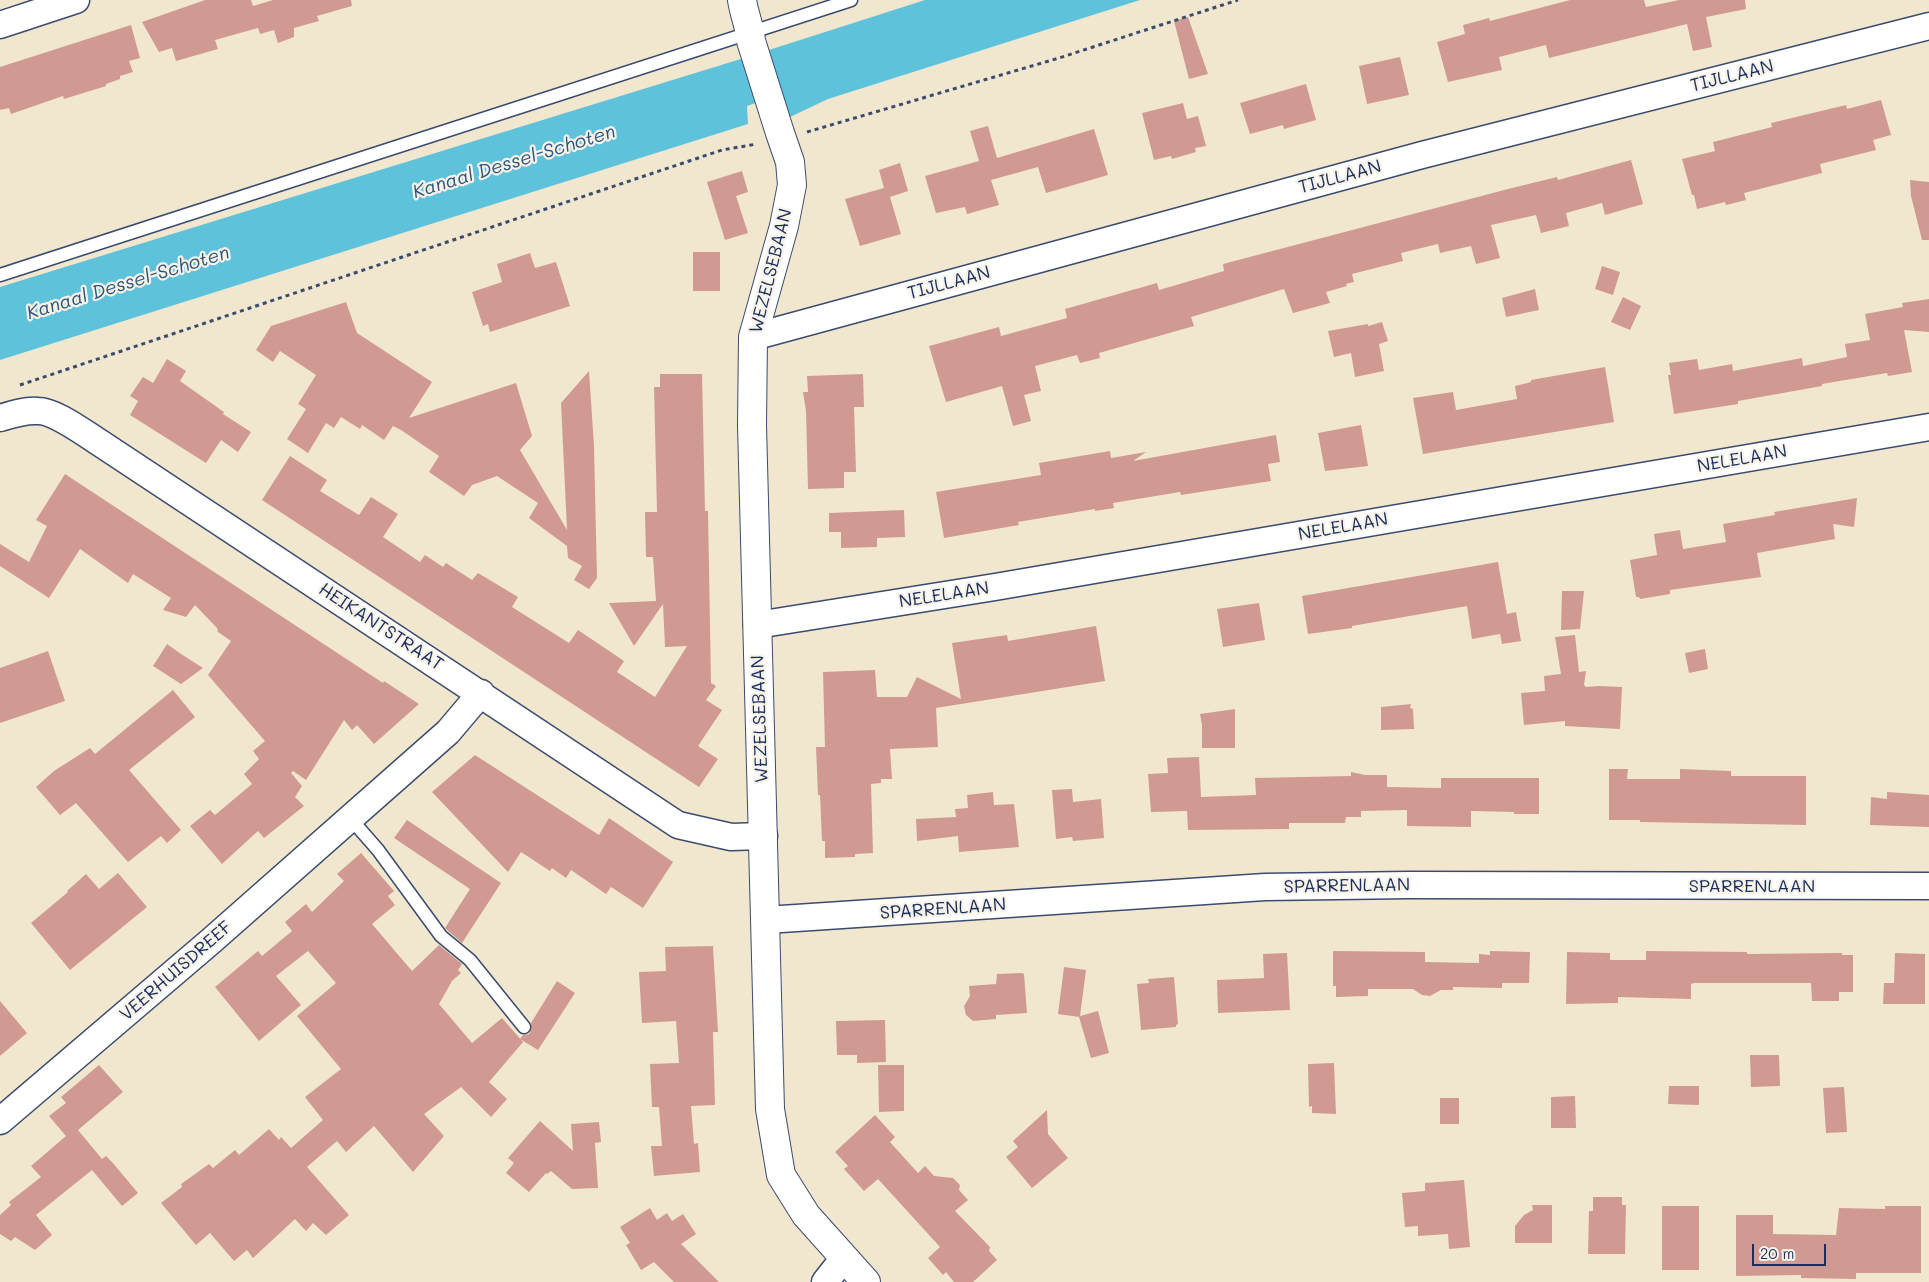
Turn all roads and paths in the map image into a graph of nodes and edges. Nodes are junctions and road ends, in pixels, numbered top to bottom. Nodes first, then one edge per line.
1 (76, 0) edge
2 (742, 0) edge
3 (851, 0) edge
4 (1238, 0) edge
5 (48, 4) edge
6 (0, 25) edge
7 (1929, 26) edge
8 (752, 40) junction
9 (780, 135) junction
10 (0, 275) edge
11 (753, 337) junction
12 (13, 387) dead end
13 (0, 418) edge
14 (1929, 427) edge
15 (757, 625) junction
16 (481, 693) junction
17 (350, 818) junction
18 (764, 836) junction
19 (1929, 886) edge
20 (766, 920) junction
21 (524, 1027) dead end
22 (0, 1121) edge
23 (844, 1258) junction
24 (825, 1282) edge
25 (866, 1282) edge

1 - 5 street
2 - 8 street, WEZELSEBAAN
3 - 8 lane
4 - 9 path
5 - 6 street
7 - 11 street, TIJLLAAN
8 - 9 street, WEZELSEBAAN
8 - 10 lane
9 - 11 street, WEZELSEBAAN
9 - 12 path
11 - 15 street, WEZELSEBAAN
13 - 16 street, HEIKANTSTRAAT
14 - 15 street, NELELAAN
15 - 18 street, WEZELSEBAAN
16 - 17 street, VEERHUISDREEF
16 - 18 street, HEIKANTSTRAAT
17 - 21 lane
17 - 22 street, VEERHUISDREEF
18 - 20 street, WEZELSEBAAN
19 - 20 street, SPARRENLAAN
20 - 23 street, WEZELSEBAAN
23 - 24 street
23 - 25 street, WEZELSEBAAN

